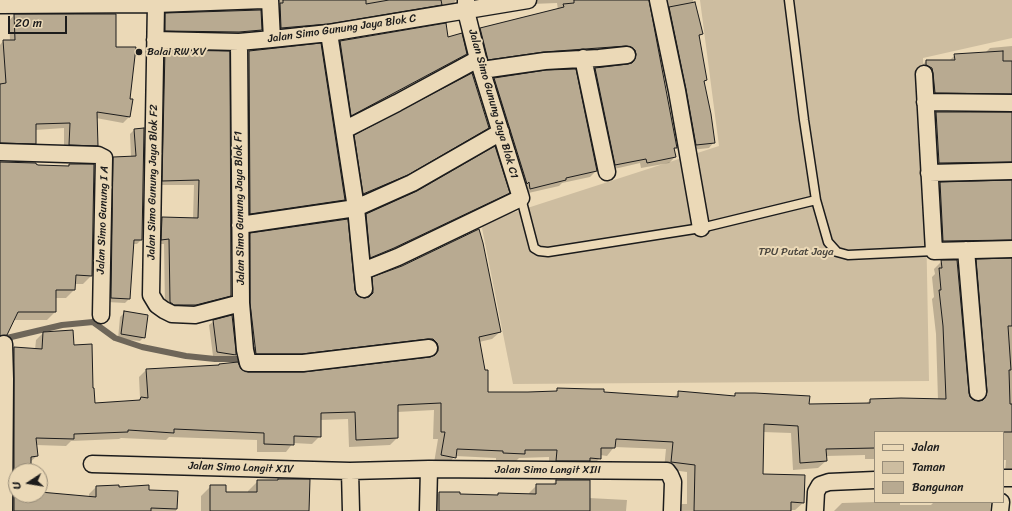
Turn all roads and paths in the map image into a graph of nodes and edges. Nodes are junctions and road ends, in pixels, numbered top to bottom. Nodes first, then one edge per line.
1 (264, 0) edge
2 (270, 0) edge
3 (528, 0) edge
4 (658, 0) edge
5 (789, 0) edge
6 (120, 2) edge
7 (0, 4) edge
8 (156, 4) junction
9 (466, 6) edge
10 (328, 33) junction
11 (272, 39) junction
12 (155, 40) junction
13 (239, 42) junction
14 (627, 55) dead end
15 (583, 58) junction
16 (480, 64) junction
17 (924, 74) dead end
18 (925, 102) junction
19 (1012, 103) edge
20 (344, 130) junction
21 (501, 132) junction
22 (0, 152) edge
23 (1012, 171) edge
24 (606, 172) dead end
25 (930, 173) junction
26 (521, 198) junction
27 (816, 200) junction
28 (356, 208) junction
29 (240, 225) junction
30 (701, 228) junction
31 (1012, 249) edge
32 (966, 250) junction
33 (934, 251) junction
34 (363, 271) junction
35 (364, 290) dead end
36 (241, 303) junction
37 (101, 315) dead end
38 (4, 344) dead end
39 (429, 348) dead end
40 (978, 392) dead end
41 (92, 464) dead end
42 (429, 469) junction
43 (350, 471) junction
44 (874, 480) edge
45 (4, 511) edge
46 (351, 511) edge
47 (428, 511) edge
48 (672, 511) edge
49 (815, 511) edge

1 - 8 street
2 - 11 street
3 - 9 street, Jalan Simo Gunung Jaya Blok C
4 - 30 street
5 - 27 lane
6 - 7 street
6 - 8 street
8 - 12 street, Jalan Simo Gunung Jaya Blok F2
9 - 10 street, Jalan Simo Gunung Jaya Blok C
9 - 16 street, Jalan Simo Gunung Jaya Blok C1
10 - 11 street, Jalan Simo Gunung Jaya Blok C
10 - 20 street
11 - 13 street, Jalan Simo Gunung Jaya Blok C
12 - 13 street, Jalan Simo Gunung Jaya Blok C
12 - 36 street, Jalan Simo Gunung Jaya Blok F2
13 - 29 street, Jalan Simo Gunung Jaya Blok F1
14 - 15 street
15 - 16 street
15 - 24 street
16 - 20 street
16 - 21 street, Jalan Simo Gunung Jaya Blok C1
17 - 18 street
18 - 19 street
18 - 25 street
20 - 28 street
21 - 26 street, Jalan Simo Gunung Jaya Blok C1
21 - 28 street
22 - 37 street, Jalan Simo Gunung I A
23 - 25 street
25 - 33 street
26 - 30 lane
26 - 34 street
27 - 30 lane
27 - 33 lane
28 - 29 street
28 - 34 street
29 - 36 street, Jalan Simo Gunung Jaya Blok F1
31 - 32 street
32 - 33 street
32 - 40 street
34 - 35 street
36 - 39 street, Jalan Simo Gunung Jaya Blok F1
38 - 45 street
41 - 43 street, Jalan Simo Langit XIV
42 - 43 street, Jalan Simo Langit XIV
42 - 47 street
42 - 48 street, Jalan Simo Langit XIII
43 - 46 street
44 - 49 street

